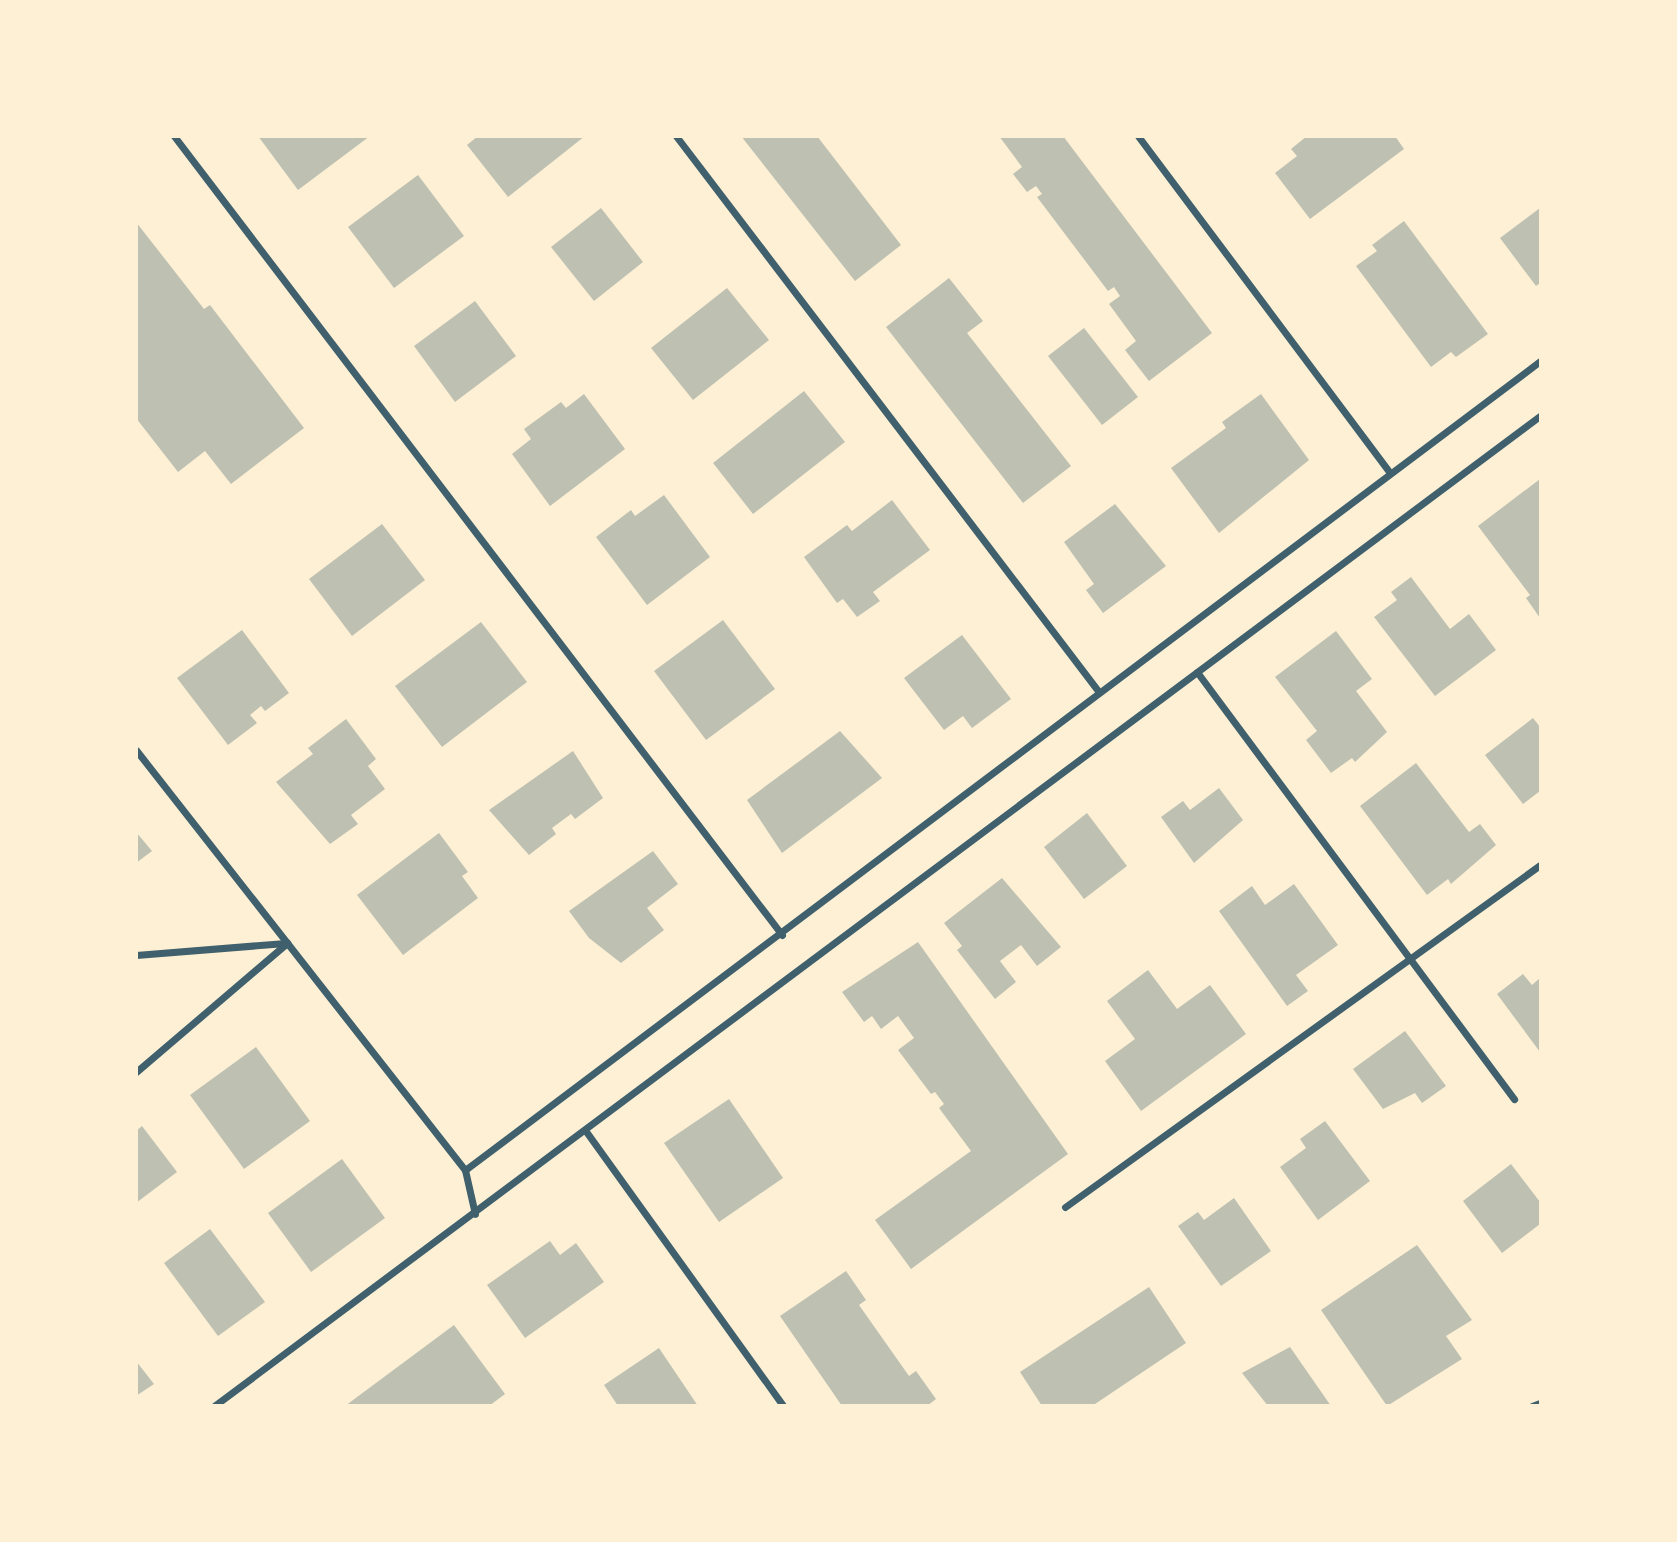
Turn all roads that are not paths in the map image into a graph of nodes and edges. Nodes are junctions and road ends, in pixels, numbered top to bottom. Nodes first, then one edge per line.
1 (174, 136) edge
2 (676, 136) edge
3 (1138, 136) edge
4 (1541, 361) edge
5 (1541, 416) edge
6 (1390, 473) junction
7 (1197, 672) junction
8 (1099, 692) junction
9 (136, 750) edge
10 (1541, 864) edge
11 (782, 935) junction
12 (287, 943) junction
13 (136, 955) edge
14 (1409, 963) junction
15 (136, 1072) edge
16 (1514, 1099) dead end
17 (585, 1130) junction
18 (465, 1170) junction
19 (1065, 1207) dead end
20 (475, 1214) junction
21 (1541, 1403) edge
22 (214, 1405) edge
23 (783, 1405) edge
24 (1532, 1405) edge

1 - 11 street
2 - 8 street
3 - 6 street
4 - 6 street
5 - 7 street
6 - 8 street
7 - 14 street
7 - 17 street
8 - 11 street
9 - 12 street
10 - 14 street
11 - 18 street
12 - 13 street
12 - 15 street
12 - 18 street
14 - 16 street
14 - 19 street
17 - 20 street
17 - 23 street
18 - 20 street
20 - 22 street
21 - 24 street

